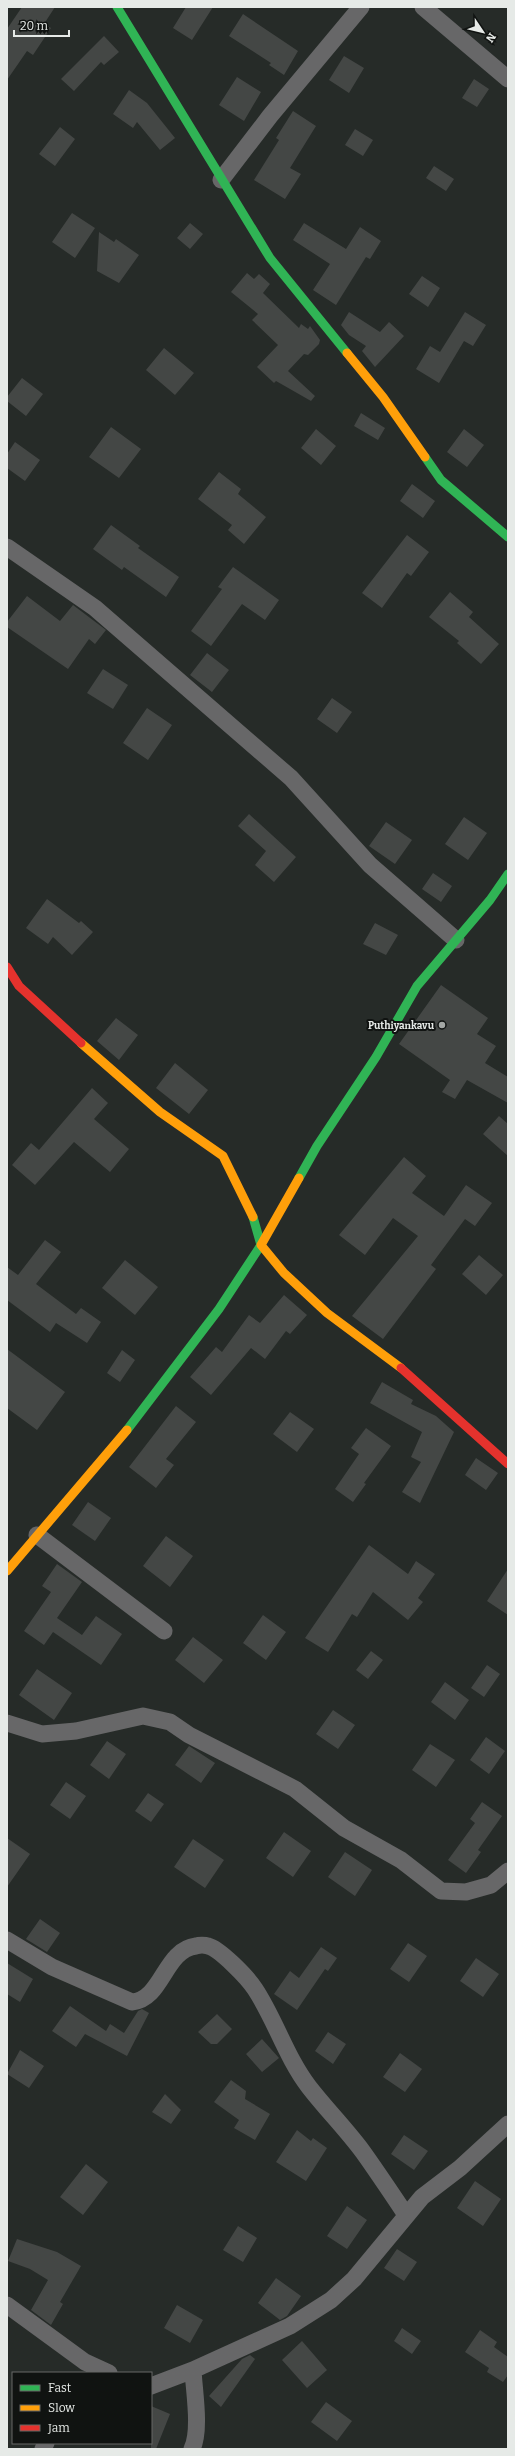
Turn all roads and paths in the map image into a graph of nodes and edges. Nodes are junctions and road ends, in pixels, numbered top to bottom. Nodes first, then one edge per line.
1 (116, 7) edge
2 (361, 7) edge
3 (423, 7) edge
4 (508, 79) edge
5 (221, 180) junction
6 (508, 537) edge
7 (7, 547) edge
8 (508, 874) edge
9 (456, 940) junction
10 (7, 967) edge
11 (261, 1245) junction
12 (508, 1464) edge
13 (37, 1535) junction
14 (7, 1572) edge
15 (164, 1631) dead end
16 (7, 1723) edge
17 (508, 1871) edge
18 (7, 1940) edge
19 (508, 2124) edge
20 (406, 2215) junction
21 (7, 2304) edge
22 (82, 2368) edge
23 (193, 2370) junction
24 (104, 2372) edge
25 (152, 2386) edge
26 (192, 2449) edge

1 - 5 street
2 - 5 street
3 - 4 street
5 - 6 street
7 - 9 street
8 - 9 street
9 - 11 street
10 - 11 street
11 - 12 street
11 - 13 street
13 - 14 street
13 - 15 street
16 - 17 street
18 - 20 street
19 - 20 street
20 - 23 street
21 - 22 street
22 - 24 street
23 - 25 street
23 - 26 street

